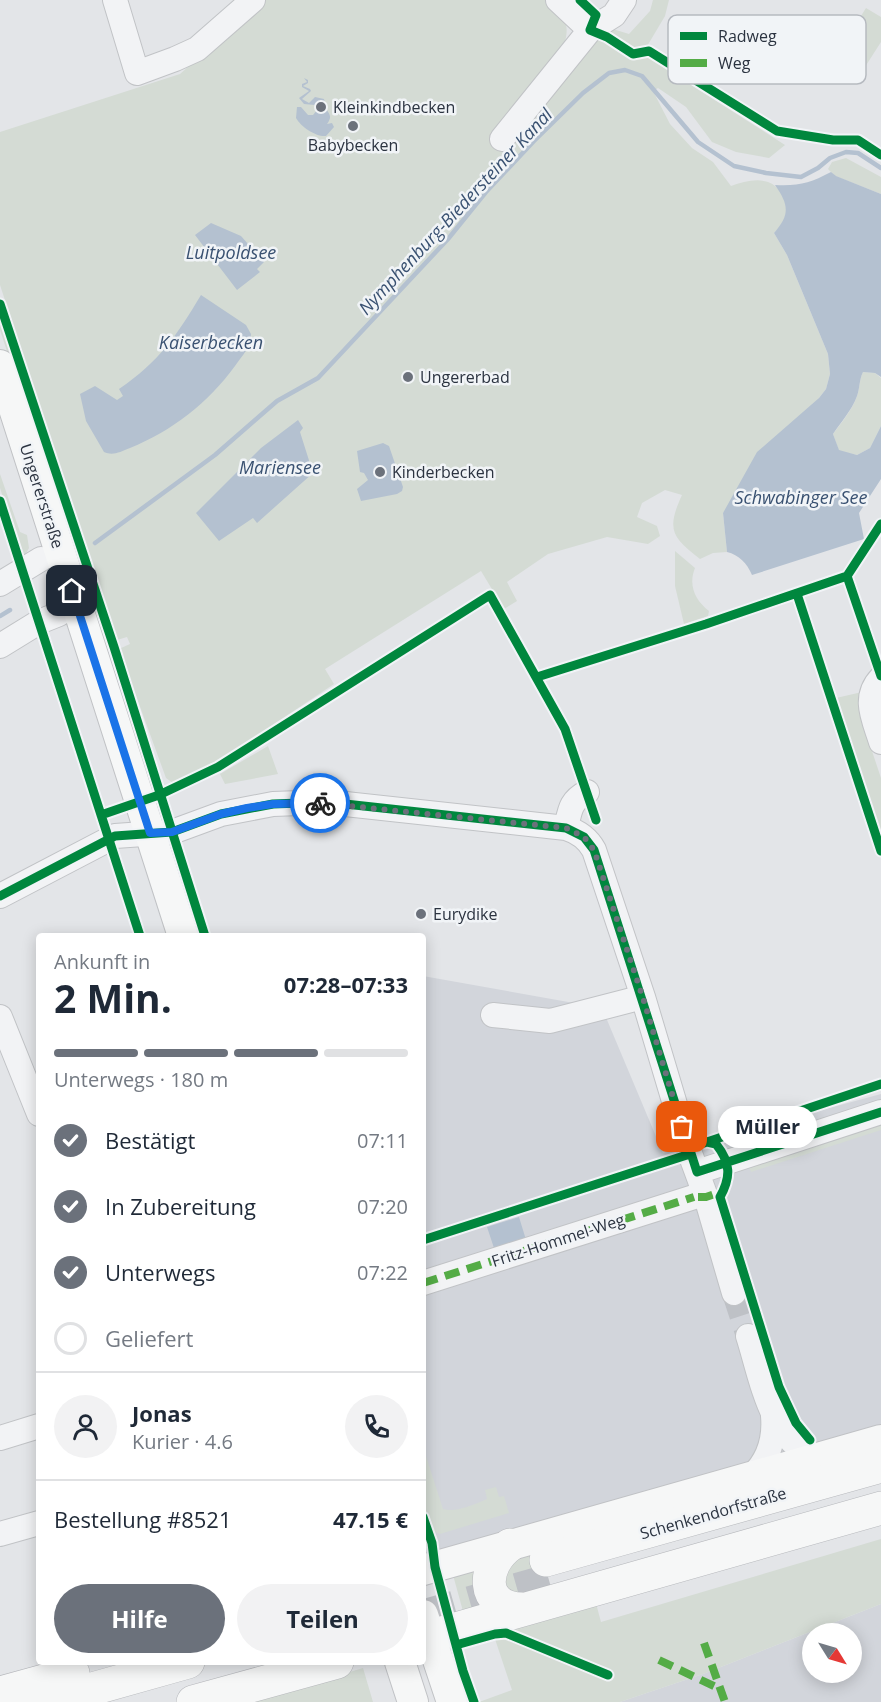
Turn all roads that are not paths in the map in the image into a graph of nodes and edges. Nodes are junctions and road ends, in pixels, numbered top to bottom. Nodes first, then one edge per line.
1 (115, 0) edge
2 (253, 0) edge
3 (558, 0) edge
4 (624, 0) edge
5 (590, 30) junction
6 (502, 139) dead end
7 (0, 365) edge
8 (6, 402) edge
9 (0, 431) edge
10 (41, 560) junction
11 (0, 584) edge
12 (59, 614) junction
13 (0, 646) edge
14 (881, 678) edge
15 (881, 742) edge
16 (586, 792) dead end
17 (566, 828) junction
18 (139, 834) junction
19 (0, 895) edge
20 (160, 933) edge
21 (182, 933) edge
22 (643, 998) junction
23 (493, 1016) dead end
24 (0, 1017) edge
25 (36, 1107) edge
26 (881, 1112) edge
27 (697, 1172) junction
28 (694, 1197) dead end
29 (426, 1282) edge
30 (734, 1293) tunnel mouth
31 (748, 1336) tunnel mouth
32 (773, 1416) junction
33 (36, 1427) edge
34 (0, 1438) edge
35 (881, 1440) edge
36 (822, 1457) junction
37 (881, 1466) edge
38 (751, 1477) junction
39 (881, 1488) edge
40 (881, 1508) edge
41 (36, 1523) edge
42 (881, 1527) edge
43 (0, 1534) edge
44 (510, 1545) junction
45 (426, 1569) edge
46 (605, 1602) dead end
47 (522, 1609) junction
48 (426, 1629) edge
49 (104, 1665) edge
50 (177, 1665) edge
51 (250, 1665) edge
52 (326, 1665) edge
53 (400, 1665) edge
54 (0, 1693) edge
55 (46, 1702) edge
56 (119, 1702) edge
57 (194, 1702) edge
58 (413, 1702) edge
59 (452, 1702) edge

1 - 2 street
3 - 5 street
4 - 5 street
5 - 6 street
7 - 8 main road, Ungererstraße
8 - 18 main road, Ungererstraße
9 - 10 main road, Ungererstraße
10 - 11 street
10 - 12 main road, Ungererstraße
12 - 13 street
12 - 18 main road, Ungererstraße
14 - 15 street
16 - 17 street
17 - 18 street
17 - 22 street
18 - 19 street
18 - 20 main road, Ungererstraße
18 - 21 main road, Ungererstraße
22 - 23 street
22 - 27 street
24 - 25 street
26 - 27 street
27 - 30 street
28 - 29 street, Fritz-Hommel-Weg
31 - 32 street
32 - 36 street
32 - 38 street
33 - 34 street
35 - 36 main road
36 - 38 main road
37 - 39 highway, Schenkendorfstraße
38 - 44 main road
40 - 47 highway
41 - 43 street
42 - 46 highway
44 - 45 main road
44 - 47 highway
47 - 48 highway
48 - 59 main road
49 - 54 highway
50 - 55 highway
51 - 56 highway
52 - 57 highway
53 - 58 main road

